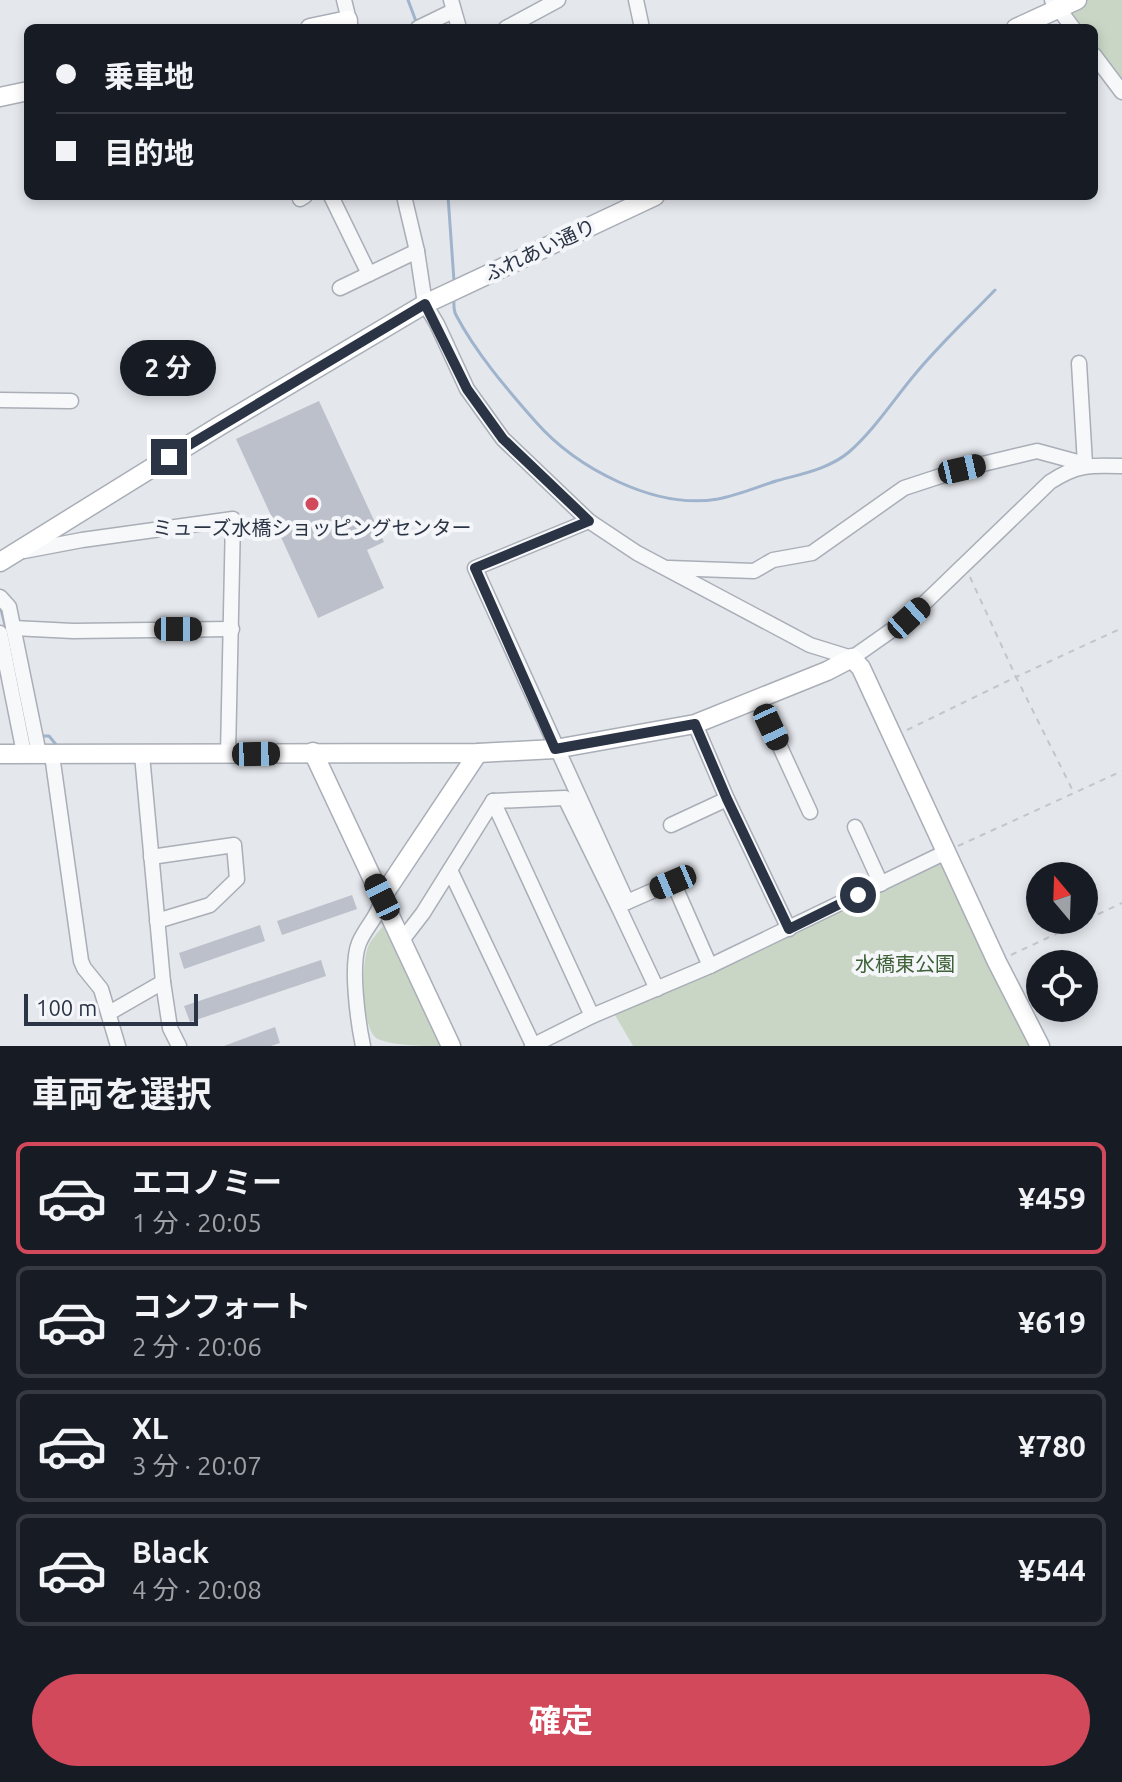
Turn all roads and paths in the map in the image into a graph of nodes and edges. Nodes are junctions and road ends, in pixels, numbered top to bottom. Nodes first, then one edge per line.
1 (344, 0) edge
2 (558, 0) edge
3 (636, 0) edge
4 (1063, 3) edge
5 (452, 6) edge
6 (350, 24) edge
7 (424, 24) edge
8 (513, 24) edge
9 (641, 24) edge
10 (1024, 24) edge
11 (1071, 24) edge
12 (1098, 60) edge
13 (24, 92) edge
14 (1122, 92) edge
15 (0, 97) edge
16 (333, 200) edge
17 (405, 200) edge
18 (646, 200) edge
19 (417, 251) junction
20 (369, 274) junction
21 (340, 288) dead end
22 (425, 304) junction
23 (1079, 363) dead end
24 (0, 400) edge
25 (71, 401) dead end
26 (1085, 464) junction
27 (1122, 466) edge
28 (589, 521) junction
29 (7, 558) edge
30 (966, 566) junction
31 (665, 567) junction
32 (0, 597) edge
33 (1122, 628) edge
34 (232, 629) junction
35 (7, 630) edge
36 (852, 658) junction
37 (4, 672) edge
38 (1016, 677) junction
39 (758, 699) junction
40 (695, 724) junction
41 (893, 737) junction
42 (555, 749) junction
43 (313, 752) junction
44 (478, 753) junction
45 (0, 754) edge
46 (38, 754) junction
47 (228, 754) junction
48 (142, 755) junction
49 (1122, 771) edge
50 (1074, 793) junction
51 (727, 799) junction
52 (493, 801) junction
53 (810, 812) dead end
54 (671, 825) dead end
55 (855, 827) dead end
56 (946, 852) junction
57 (151, 857) junction
58 (450, 870) junction
59 (881, 884) junction
60 (382, 897) junction
61 (1122, 903) edge
62 (622, 904) junction
63 (157, 921) junction
64 (789, 929) junction
65 (403, 939) junction
66 (997, 962) junction
67 (710, 966) junction
68 (163, 982) junction
69 (657, 989) junction
70 (109, 1013) junction
71 (592, 1016) junction
72 (118, 1046) edge
73 (179, 1046) edge
74 (363, 1046) edge
75 (451, 1046) edge
76 (532, 1046) edge
77 (1040, 1046) edge

1 - 6 street
2 - 8 street
3 - 9 street
4 - 10 street
4 - 11 street
5 - 7 street
12 - 14 street
13 - 15 street
16 - 20 street
17 - 19 street
18 - 22 street, ふれあい通り
19 - 20 street
19 - 22 street
20 - 21 street
22 - 28 street
22 - 29 street, ふれあい通り
23 - 26 street
24 - 25 street
26 - 27 street
26 - 30 street
26 - 31 street
28 - 31 street
28 - 42 street
29 - 34 street
30 - 36 street
30 - 38 path
31 - 36 street
32 - 35 street
33 - 38 path
34 - 35 street
34 - 47 street
35 - 37 street
35 - 46 street
36 - 39 street
36 - 41 street
37 - 46 street
38 - 41 path
38 - 50 path
39 - 40 street
39 - 53 street
40 - 42 street
40 - 51 street
41 - 56 street
42 - 44 street
42 - 62 street
43 - 44 street
43 - 47 street
43 - 60 street
44 - 60 street
45 - 46 street
46 - 48 street
46 - 70 street
47 - 48 street
48 - 57 street
49 - 50 path
50 - 56 path
51 - 54 street
51 - 64 street
52 - 58 street
52 - 62 street
52 - 71 street
55 - 59 street
56 - 59 street
56 - 66 street
57 - 63 street
57 - 63 street
58 - 65 street
58 - 76 street
59 - 64 street
60 - 65 street
60 - 74 street
61 - 66 path
62 - 67 street
62 - 69 street
63 - 68 street
64 - 67 street
65 - 75 street
66 - 77 street
67 - 69 street
68 - 70 street
68 - 73 street
69 - 71 street
70 - 72 street
71 - 76 street

